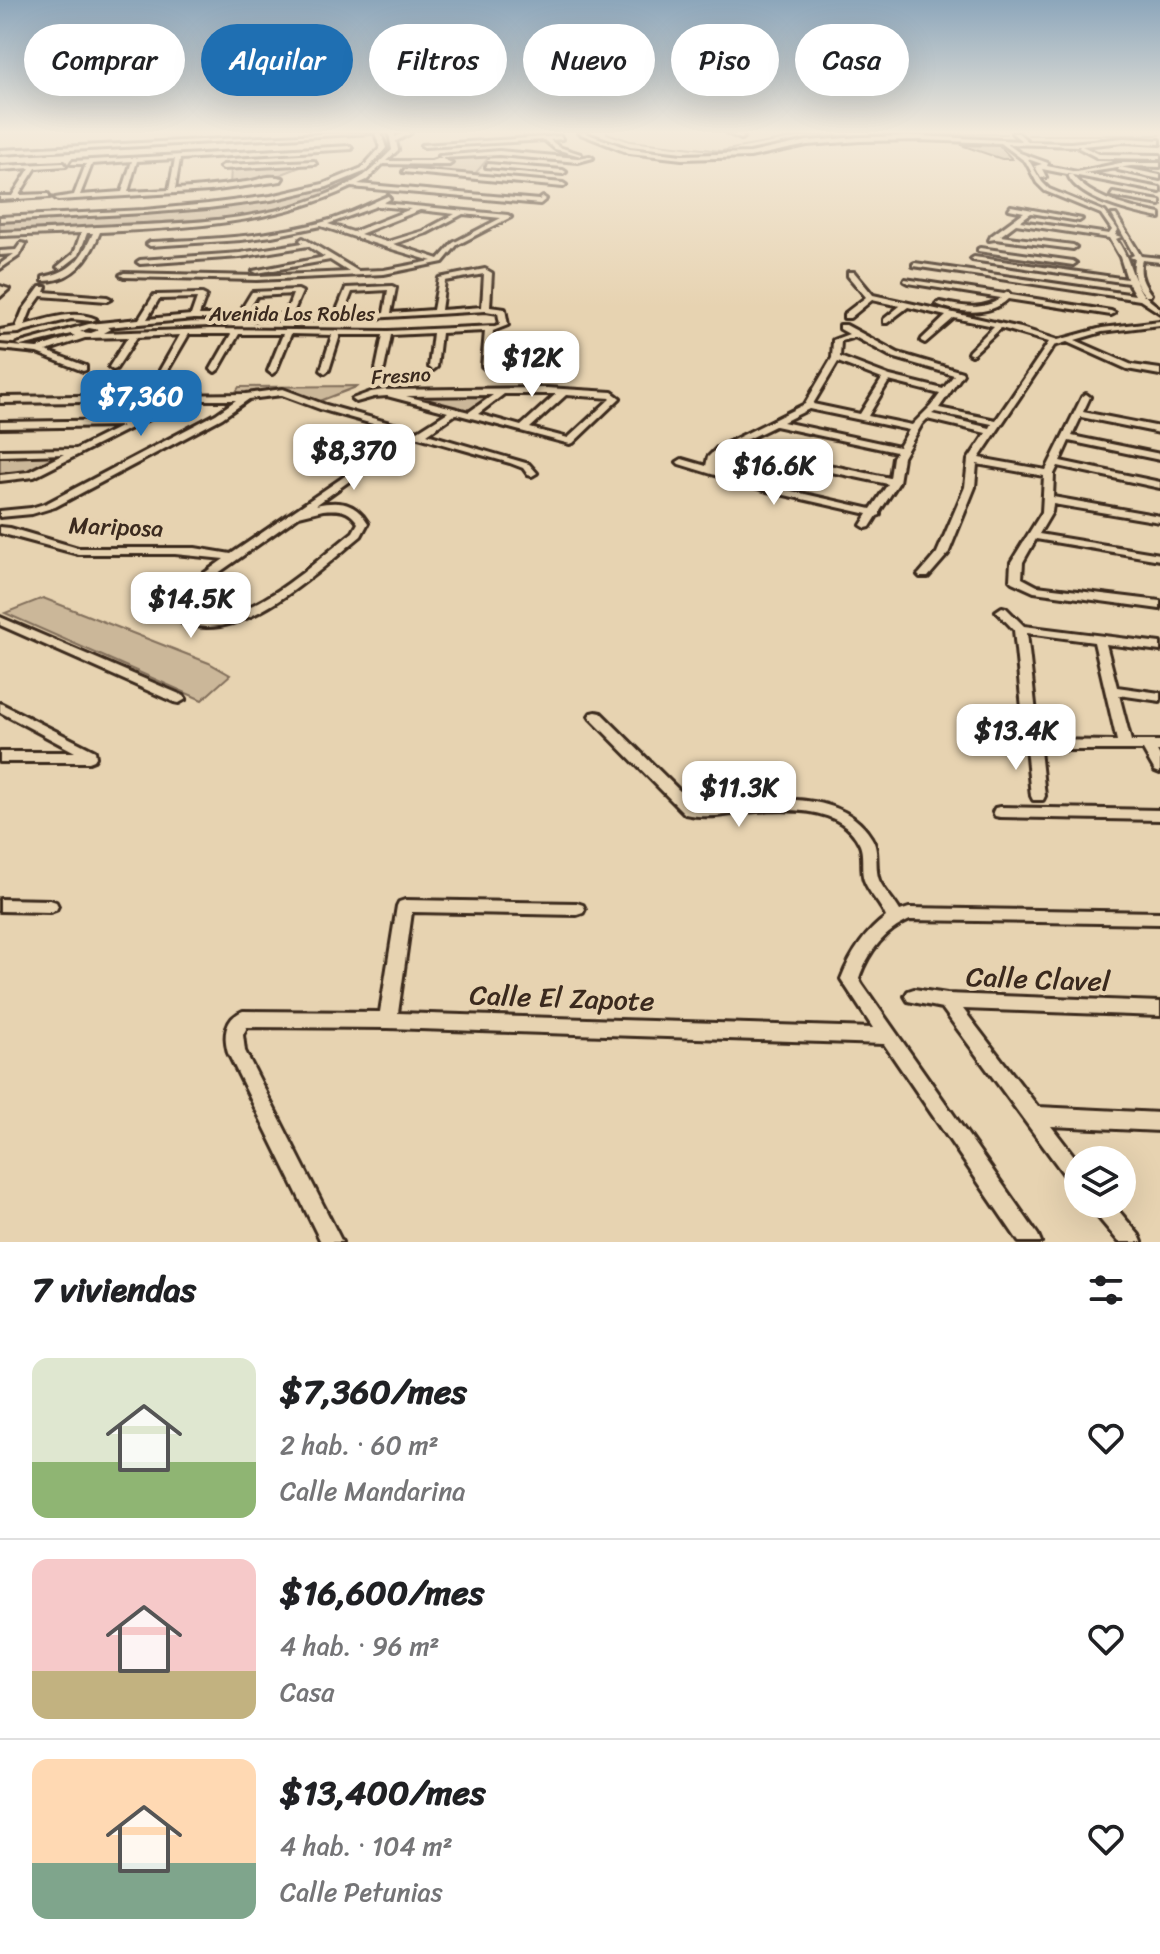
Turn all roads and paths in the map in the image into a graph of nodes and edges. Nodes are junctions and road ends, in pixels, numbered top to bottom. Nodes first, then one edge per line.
1 (18, 191) edge
2 (78, 191) edge
3 (125, 191) edge
4 (185, 191) edge
5 (289, 191) edge
6 (339, 191) edge
7 (441, 191) edge
8 (1049, 191) edge
9 (1057, 191) edge
10 (172, 192) joint
11 (452, 192) junction
12 (1086, 192) joint
13 (124, 194) junction
14 (48, 196) dead end
15 (76, 197) junction
16 (0, 198) edge
17 (14, 198) junction
18 (58, 198) dead end
19 (388, 198) dead end
20 (1133, 199) junction
21 (1160, 203) edge
22 (377, 204) junction
23 (1126, 206) junction
24 (420, 208) junction
25 (1011, 208) dead end
26 (284, 211) junction
27 (1030, 211) junction
28 (463, 212) junction
29 (267, 215) junction
30 (1160, 216) edge
31 (0, 219) edge
32 (1014, 222) junction
33 (319, 223) junction
34 (307, 226) junction
35 (296, 228) junction
36 (98, 229) junction
37 (85, 230) junction
38 (287, 230) junction
39 (1073, 233) junction
40 (0, 234) edge
41 (353, 234) junction
42 (1112, 236) junction
43 (993, 237) junction
44 (308, 244) junction
45 (455, 244) junction
46 (1129, 244) junction
47 (384, 245) junction
48 (1073, 247) junction
49 (980, 250) junction
50 (0, 253) edge
51 (1122, 253) junction
52 (420, 255) junction
53 (1139, 256) junction
54 (329, 258) junction
55 (1160, 258) edge
56 (441, 261) junction
57 (140, 262) junction
58 (1073, 263) junction
59 (915, 265) dead end
60 (1022, 266) junction
61 (0, 267) edge
62 (1079, 272) dead end
63 (357, 273) junction
64 (851, 274) dead end
65 (124, 275) junction
66 (199, 278) junction
67 (1014, 280) junction
68 (908, 281) dead end
69 (1128, 281) junction
70 (112, 282) dead end
71 (870, 297) junction
72 (1006, 297) junction
73 (1141, 298) junction
74 (1151, 298) junction
75 (927, 302) dead end
76 (906, 305) junction
77 (1160, 305) edge
78 (486, 309) junction
79 (437, 311) junction
80 (1160, 311) edge
81 (1111, 313) dead end
82 (952, 315) junction
83 (387, 316) junction
84 (847, 316) dead end
85 (194, 317) junction
86 (240, 317) junction
87 (287, 318) junction
88 (323, 318) junction
89 (338, 318) junction
90 (142, 320) junction
91 (887, 321) dead end
92 (95, 323) junction
93 (1000, 325) junction
94 (1160, 326) edge
95 (843, 327) dead end
96 (489, 328) junction
97 (19, 331) junction
98 (437, 331) junction
99 (0, 332) edge
100 (186, 332) junction
101 (236, 332) junction
102 (288, 332) junction
103 (79, 333) junction
104 (315, 333) junction
105 (337, 333) junction
106 (388, 333) junction
107 (856, 334) junction
108 (96, 336) junction
109 (133, 336) junction
110 (925, 341) dead end
111 (1061, 343) junction
112 (3, 347) edge
113 (38, 351) junction
114 (972, 353) dead end
115 (836, 358) junction
116 (486, 366) dead end
117 (113, 367) dead end
118 (433, 367) dead end
119 (83, 368) dead end
120 (215, 369) dead end
121 (380, 369) dead end
122 (164, 370) dead end
123 (325, 370) dead end
124 (272, 371) dead end
125 (1160, 372) edge
126 (887, 378) junction
127 (502, 392) junction
128 (564, 392) junction
129 (944, 392) junction
130 (384, 393) junction
131 (246, 397) junction
132 (1086, 397) dead end
133 (188, 398) junction
134 (356, 399) dead end
135 (0, 400) edge
136 (233, 406) junction
137 (808, 406) junction
138 (450, 411) junction
139 (930, 412) junction
140 (1078, 414) junction
141 (470, 416) junction
142 (863, 417) junction
143 (135, 423) junction
144 (773, 423) junction
145 (0, 425) edge
146 (996, 427) junction
147 (915, 428) junction
148 (522, 430) junction
149 (1160, 430) edge
150 (415, 434) junction
151 (1067, 438) junction
152 (734, 443) junction
153 (902, 450) junction
154 (81, 451) junction
155 (0, 453) edge
156 (975, 456) junction
157 (377, 457) dead end
158 (1160, 457) edge
159 (682, 462) dead end
160 (1052, 468) junction
161 (710, 469) junction
162 (532, 473) dead end
163 (0, 478) edge
164 (894, 482) junction
165 (1160, 485) edge
166 (1050, 500) junction
167 (876, 513) junction
168 (0, 514) edge
169 (296, 514) junction
170 (1158, 522) edge
171 (866, 525) dead end
172 (0, 530) edge
173 (1035, 536) junction
174 (1160, 557) edge
175 (233, 558) junction
176 (924, 575) dead end
177 (1160, 605) edge
178 (1002, 611) dead end
179 (3, 626) edge
180 (1020, 629) junction
181 (1099, 639) junction
182 (1160, 647) edge
183 (1110, 690) junction
184 (1160, 697) edge
185 (179, 699) dead end
186 (0, 707) edge
187 (596, 716) dead end
188 (1032, 745) junction
189 (1125, 746) junction
190 (1154, 746) edge
191 (0, 757) edge
192 (1160, 768) edge
193 (1038, 796) dead end
194 (1000, 812) dead end
195 (1160, 815) edge
196 (0, 905) edge
197 (50, 906) dead end
198 (577, 909) dead end
199 (901, 916) junction
200 (1160, 918) edge
201 (914, 996) dead end
202 (947, 1001) junction
203 (1160, 1009) edge
204 (388, 1020) junction
205 (888, 1036) junction
206 (1032, 1116) junction
207 (1160, 1122) edge
208 (1064, 1158) edge
209 (1112, 1218) edge
210 (332, 1242) edge
211 (1031, 1242) edge
212 (1132, 1242) edge

1 - 17 street
2 - 15 street
3 - 13 street
4 - 10 street
5 - 31 street
6 - 26 street
7 - 11 street
8 - 42 street
9 - 46 street
10 - 13 street
11 - 11 street
12 - 20 street
12 - 23 street
13 - 15 street
14 - 17 street
15 - 18 street
16 - 17 street
19 - 22 street
20 - 21 street
20 - 23 street
22 - 24 street
22 - 33 street
23 - 30 street
24 - 28 street
24 - 41 street
25 - 27 street
26 - 29 street
26 - 34 street
27 - 32 street
27 - 39 street
28 - 45 street
28 - 47 street
29 - 35 street
29 - 36 street
32 - 39 street
32 - 43 street
33 - 34 street
33 - 41 street
34 - 35 street
35 - 38 street
36 - 37 street
36 - 37 street
37 - 40 street
38 - 44 street
38 - 57 street
39 - 42 street
39 - 48 street
41 - 47 street
42 - 46 street
42 - 51 street
43 - 48 street
43 - 49 street
44 - 54 street
44 - 57 street
45 - 52 street
45 - 56 street
46 - 53 street
47 - 52 street
48 - 58 street
49 - 58 street
49 - 60 street
50 - 61 street
51 - 53 street
51 - 69 street
52 - 56 street
53 - 55 street
53 - 74 street
54 - 63 street
54 - 66 street
56 - 63 street
57 - 65 street
58 - 62 street
59 - 67 street
60 - 67 street
60 - 69 street
63 - 66 street
64 - 71 street
65 - 66 street
65 - 70 street
67 - 72 street
67 - 73 street
68 - 72 street
69 - 73 street
71 - 76 street
71 - 84 street
72 - 75 street
72 - 81 street
73 - 74 street
73 - 80 street
74 - 77 street
76 - 82 street
76 - 91 street
78 - 79 street, Avenida Los Robles
78 - 79 street
78 - 96 street
79 - 83 street, Avenida Los Robles
82 - 93 street
82 - 110 street
83 - 89 street, Avenida Los Robles
83 - 89 street
85 - 86 street, Avenida Los Robles
85 - 90 street, Avenida Los Robles
85 - 90 street
86 - 87 street, Avenida Los Robles
86 - 87 street
87 - 88 street, Avenida Los Robles
88 - 89 street, Avenida Los Robles
88 - 104 street
90 - 92 street, Avenida Los Robles
92 - 97 street
92 - 97 street
92 - 103 street
92 - 108 street
93 - 111 street
93 - 114 street
94 - 111 street
95 - 107 street
96 - 98 street, Avenida Los Robles
96 - 116 street
97 - 99 street
98 - 106 street, Avenida Los Robles
98 - 118 street
100 - 101 street, Avenida Los Robles
100 - 109 street, Avenida Los Robles
100 - 122 street
101 - 102 street, Avenida Los Robles
101 - 120 street
102 - 104 street, Avenida Los Robles
102 - 124 street
103 - 108 street, Avenida Los Robles
103 - 112 street
103 - 113 street
104 - 105 street, Avenida Los Robles
105 - 106 street, Avenida Los Robles
105 - 123 street
106 - 121 street
107 - 115 street
107 - 129 street
108 - 109 street, Avenida Los Robles
109 - 117 street
111 - 125 street
111 - 146 street
112 - 113 street
113 - 119 street
115 - 126 street
115 - 137 street
126 - 129 street
126 - 142 street
127 - 128 street, Fresno
127 - 130 street, Fresno
127 - 141 street
128 - 148 street
128 - 148 street, Fresno
129 - 139 street
130 - 134 street, Fresno
130 - 138 street
131 - 133 street
131 - 136 street
131 - 150 street
132 - 140 street
133 - 135 street
133 - 136 street
133 - 143 street
136 - 168 street
137 - 142 street
137 - 144 street
138 - 141 street
138 - 150 street, Fresno
139 - 146 street
139 - 147 street
140 - 149 street
140 - 151 street
141 - 148 street
142 - 147 street
143 - 145 street
143 - 154 street
144 - 152 street
144 - 153 street
146 - 156 street
147 - 153 street
150 - 162 street
151 - 158 street
151 - 160 street
152 - 161 street
152 - 164 street
153 - 164 street
154 - 155 street
154 - 163 street
156 - 160 street
156 - 176 street
157 - 169 street
159 - 161 street
160 - 165 street
160 - 166 street
161 - 167 street
164 - 167 street
166 - 170 street
166 - 173 street
167 - 171 street
169 - 175 street
169 - 175 street
172 - 175 street, Mariposa
173 - 174 street
173 - 177 street
178 - 180 street
179 - 185 street
180 - 181 street
180 - 188 street
181 - 182 street
181 - 183 street
183 - 184 street
183 - 189 street
186 - 191 street
187 - 199 street
188 - 189 street
188 - 193 street
189 - 190 street
190 - 192 street
194 - 195 street
196 - 197 street
198 - 204 street
199 - 200 street
199 - 205 street
201 - 202 street, Calle Clavel
202 - 203 street, Calle Clavel
202 - 206 street
204 - 205 street, Calle El Zapote
204 - 210 street, Calle El Zapote
205 - 211 street
206 - 207 street
206 - 208 street
209 - 212 street

